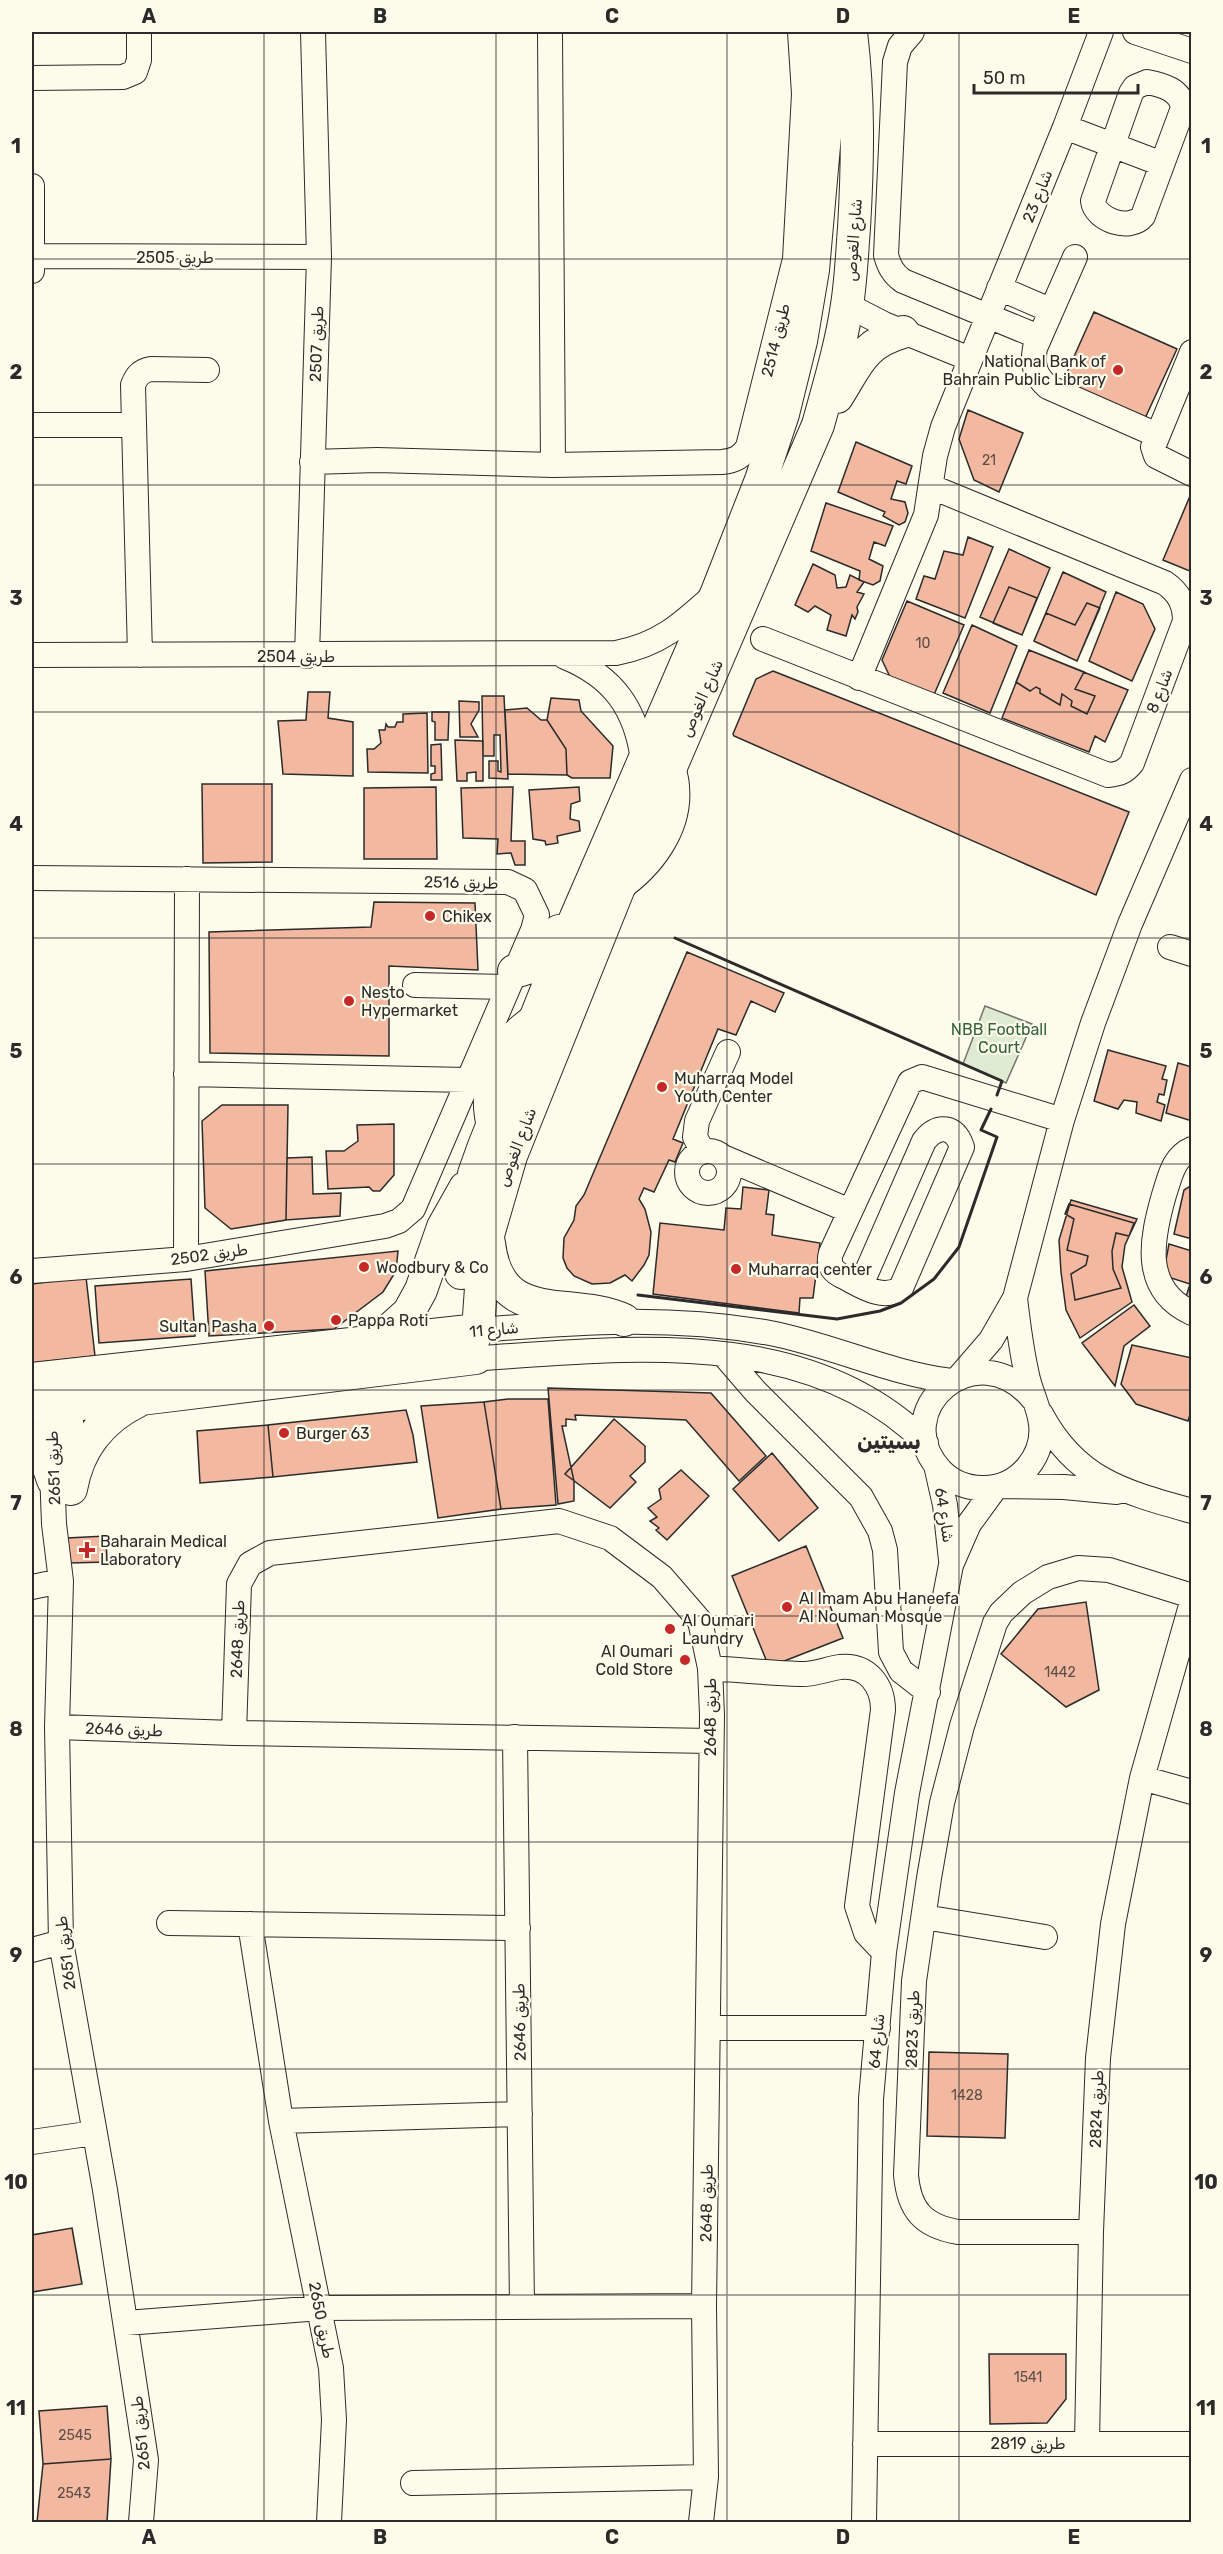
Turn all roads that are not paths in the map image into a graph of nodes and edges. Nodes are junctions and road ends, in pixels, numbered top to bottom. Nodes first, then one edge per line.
1 (139, 32) edge
2 (314, 32) edge
3 (550, 32) edge
4 (800, 32) edge
5 (820, 32) edge
6 (851, 32) edge
7 (912, 32) edge
8 (1101, 32) edge
9 (1135, 32) edge
10 (1191, 51) edge
11 (32, 78) edge
12 (826, 112) junction
13 (1065, 127) junction
14 (1113, 146) junction
15 (1162, 164) junction
16 (32, 186) edge
17 (32, 256) edge
18 (319, 257) junction
19 (1076, 257) dead end
20 (32, 271) edge
21 (999, 288) junction
22 (848, 305) junction
23 (1050, 310) junction
24 (988, 314) junction
25 (903, 332) junction
26 (1040, 337) junction
27 (1191, 352) edge
28 (970, 359) junction
29 (207, 370) dead end
30 (32, 425) edge
31 (134, 425) junction
32 (818, 425) junction
33 (1157, 435) junction
34 (312, 462) junction
35 (553, 465) junction
36 (1191, 474) edge
37 (932, 487) junction
38 (717, 592) junction
39 (763, 639) dead end
40 (32, 655) edge
41 (140, 655) junction
42 (560, 655) junction
43 (307, 656) junction
44 (859, 678) junction
45 (658, 762) junction
46 (1191, 780) edge
47 (32, 878) edge
48 (187, 879) junction
49 (576, 917) junction
50 (510, 979) junction
51 (415, 985) dead end
52 (728, 1052) dead end
53 (186, 1074) junction
54 (467, 1080) junction
55 (1062, 1120) junction
56 (881, 1144) junction
57 (1191, 1149) edge
58 (916, 1160) junction
59 (474, 1174) junction
60 (850, 1212) junction
61 (385, 1226) joint
62 (488, 1235) junction
63 (186, 1259) junction
64 (32, 1271) edge
65 (861, 1285) junction
66 (1015, 1298) junction
67 (1191, 1312) edge
68 (624, 1320) junction
69 (362, 1344) junction
70 (468, 1346) junction
71 (724, 1355) junction
72 (955, 1379) junction
73 (51, 1392) edge
74 (141, 1399) junction
75 (1035, 1402) junction
76 (32, 1438) edge
77 (931, 1454) junction
78 (62, 1485) junction
79 (997, 1487) junction
80 (1129, 1493) junction
81 (1191, 1511) edge
82 (951, 1565) junction
83 (61, 1581) junction
84 (32, 1587) edge
85 (1191, 1596) edge
86 (1191, 1602) edge
87 (710, 1668) junction
88 (928, 1692) junction
89 (57, 1727) junction
90 (234, 1733) junction
91 (515, 1737) junction
92 (711, 1741) junction
93 (1142, 1778) junction
94 (1191, 1792) edge
95 (924, 1917) junction
96 (169, 1923) dead end
97 (250, 1924) junction
98 (518, 1928) junction
99 (1045, 1937) dead end
100 (61, 1942) junction
101 (32, 1950) edge
102 (884, 1952) junction
103 (708, 2028) junction
104 (878, 2028) junction
105 (520, 2114) junction
106 (281, 2121) junction
107 (94, 2133) junction
108 (32, 2142) edge
109 (1091, 2232) junction
110 (704, 2306) junction
111 (522, 2307) junction
112 (320, 2308) junction
113 (126, 2323) junction
114 (1087, 2443) junction
115 (865, 2444) junction
116 (1191, 2444) edge
117 (706, 2476) junction
118 (414, 2483) dead end
119 (141, 2523) edge
120 (329, 2523) edge
121 (701, 2523) edge
122 (864, 2523) edge

1 - 11 street
2 - 18 street, طريق 2507
3 - 35 street
4 - 35 street, طريق 2514
5 - 12 main road, شارع الغوص
6 - 22 main road, شارع الغوص
7 - 24 street
8 - 13 street, شارع 23
9 - 10 street
12 - 22 main road
12 - 38 main road, شارع الغوص
13 - 14 street
13 - 21 street, شارع 23
14 - 15 street
14 - 15 street
14 - 15 street
16 - 17 street
17 - 18 street, طريق 2505
17 - 20 street
18 - 34 street, طريق 2507
19 - 23 street
21 - 23 street
21 - 24 street, شارع 23
22 - 25 street
22 - 32 main road, شارع الغوص
23 - 26 street
24 - 26 street
24 - 28 street, شارع 23
25 - 28 street
25 - 32 main road
26 - 33 street
27 - 33 street
28 - 37 street
29 - 31 street
30 - 31 street
31 - 41 street
32 - 45 main road, شارع الغوص
33 - 36 street
34 - 35 street, طريق 2514
34 - 43 street, طريق 2507
37 - 44 street
37 - 44 street, شارع 8
38 - 42 street, طريق 2504
38 - 45 main road, شارع الغوص
39 - 44 street, شارع 8
40 - 41 street, طريق 2504
41 - 43 street, طريق 2504
42 - 43 street, طريق 2504
42 - 45 street, طريق 2504
45 - 49 main road, شارع الغوص
45 - 62 main road, شارع الغوص
46 - 55 street
47 - 48 street, طريق 2516
48 - 50 street, طريق 2516
48 - 53 street
49 - 50 main road
49 - 59 main road, شارع الغوص
50 - 51 street
50 - 54 street, طريق 2516
52 - 60 street
53 - 54 street
53 - 63 street
54 - 61 street, طريق 2516
55 - 56 street
55 - 66 street
56 - 58 street
56 - 60 street
57 - 67 street
58 - 65 street
58 - 65 street
59 - 69 main road
59 - 70 main road, شارع الغوص
60 - 65 street
61 - 63 street, طريق 2502
62 - 68 main road
62 - 70 main road, شارع الغوص
63 - 64 street, طريق 2502
66 - 72 street
66 - 75 street
68 - 70 street, شارع 11
68 - 72 street, شارع 11
69 - 70 main road, شارع 11
69 - 73 main road, شارع 11
70 - 71 street, شارع 11
70 - 74 main road, شارع 11
71 - 77 street, شارع 11
71 - 88 street
72 - 75 street
72 - 77 street
73 - 74 main road, شارع 11
73 - 78 street, طريق 2651
74 - 78 main road
75 - 79 street
75 - 80 street
76 - 78 main road
77 - 79 street
77 - 82 street, شارع 64
78 - 83 street, طريق 2651
79 - 80 street
79 - 82 street, شارع 64
80 - 81 street
82 - 88 street, شارع 64
83 - 84 street
83 - 89 street, طريق 2651
85 - 95 street, طريق 2823
86 - 93 street, طريق 2824
87 - 90 street, طريق 2648
87 - 92 street, طريق 2648
87 - 102 street
88 - 102 street, شارع 64
89 - 90 street, طريق 2646
89 - 100 street, طريق 2651
90 - 91 street, طريق 2646
91 - 92 street, طريق 2646
91 - 98 street, طريق 2646
92 - 103 street, طريق 2648
93 - 94 street
93 - 109 street, طريق 2824
95 - 99 street
95 - 109 street, طريق 2823
96 - 97 street
97 - 98 street
97 - 106 street, طريق 2650
98 - 105 street, طريق 2646
100 - 101 street
100 - 107 street, طريق 2651
102 - 104 street, شارع 64
103 - 104 street
103 - 110 street, طريق 2648
104 - 115 street, شارع 64
105 - 106 street
105 - 111 street, طريق 2646
106 - 112 street, طريق 2650
107 - 108 street
107 - 113 street, طريق 2651
109 - 114 street, طريق 2824
110 - 111 street
110 - 117 street, طريق 2648
111 - 112 street
112 - 113 street
112 - 120 street, طريق 2650
113 - 119 street, طريق 2651
114 - 115 street, طريق 2819
114 - 116 street, طريق 2819
115 - 122 street, شارع 64
117 - 118 street
117 - 121 street, طريق 2648

